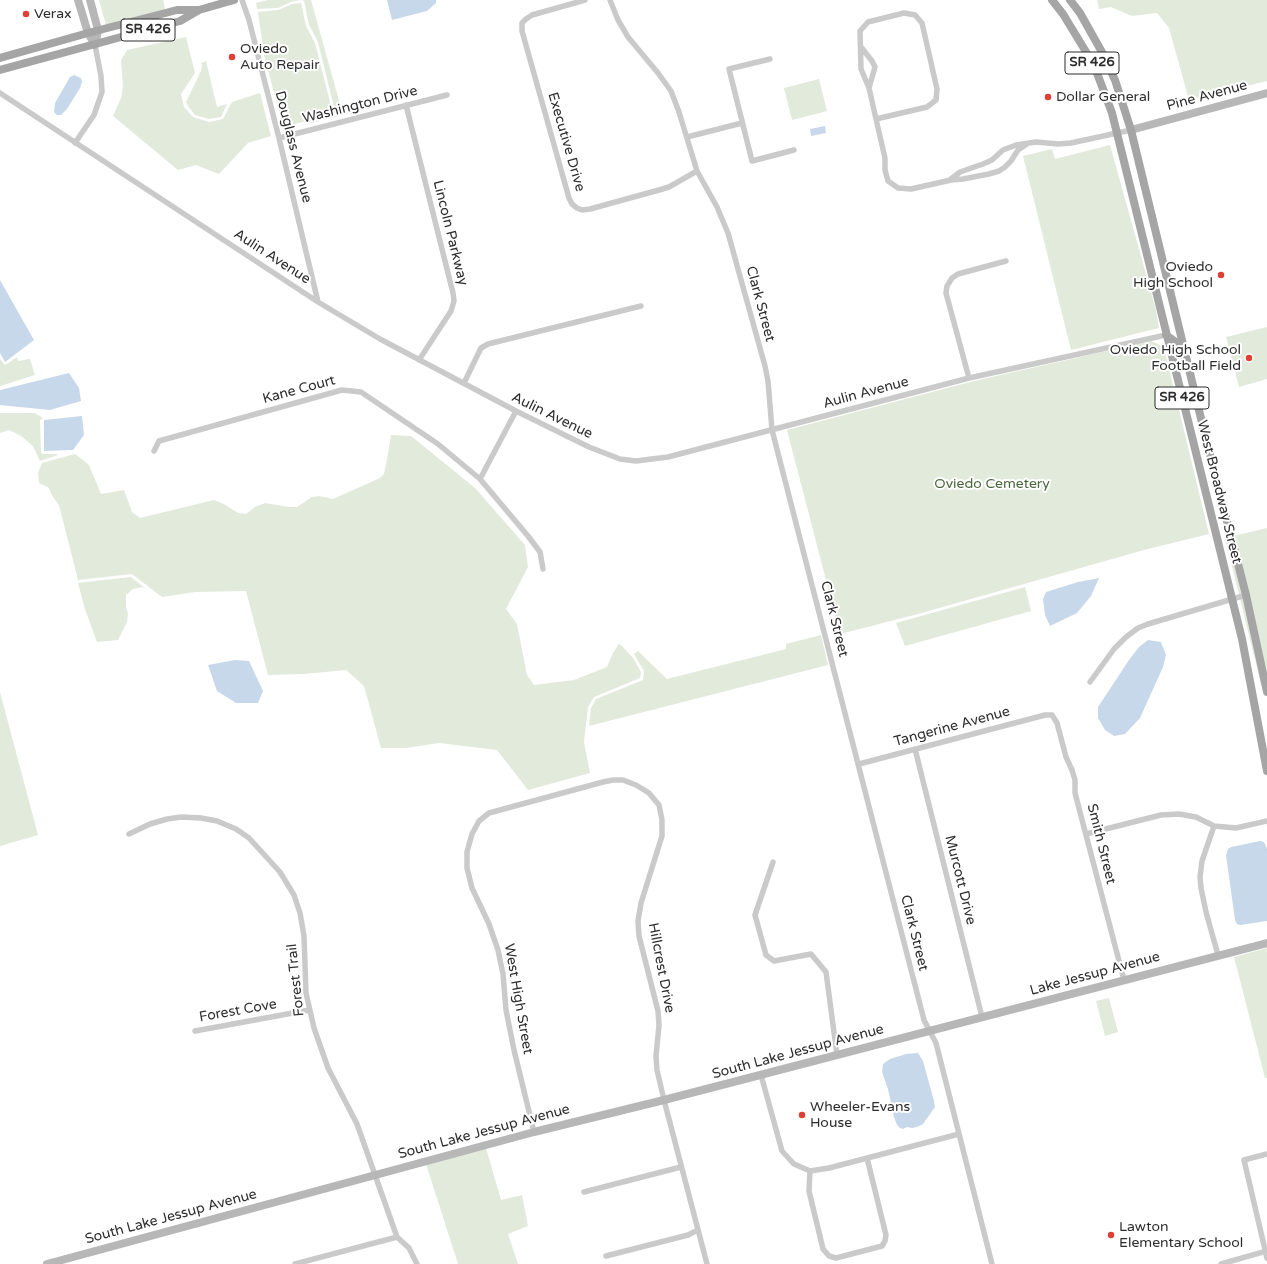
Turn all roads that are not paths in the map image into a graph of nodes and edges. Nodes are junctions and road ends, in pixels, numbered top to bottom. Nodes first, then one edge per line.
1 (78, 0) edge
2 (90, 0) edge
3 (234, 0) edge
4 (242, 0) edge
5 (585, 0) edge
6 (610, 0) edge
7 (1052, 0) edge
8 (1070, 0) edge
9 (199, 10) junction
10 (98, 30) junction
11 (88, 33) junction
12 (95, 45) junction
13 (861, 47) junction
14 (0, 58) edge
15 (770, 59) dead end
16 (0, 70) edge
17 (870, 88) junction
18 (0, 93) edge
19 (1267, 93) edge
20 (447, 95) dead end
21 (406, 105) junction
22 (876, 119) junction
23 (742, 124) junction
24 (1132, 130) junction
25 (1117, 133) junction
26 (687, 137) junction
27 (279, 138) junction
28 (75, 143) junction
29 (1027, 144) junction
30 (1007, 148) junction
31 (794, 150) dead end
32 (1014, 157) junction
33 (992, 160) junction
34 (696, 171) junction
35 (999, 171) junction
36 (951, 180) junction
37 (1006, 261) dead end
38 (1152, 275) junction
39 (1172, 300) junction
40 (318, 302) junction
41 (641, 306) dead end
42 (1166, 335) junction
43 (1186, 357) junction
44 (419, 360) junction
45 (969, 378) junction
46 (464, 384) junction
47 (516, 411) junction
48 (772, 430) junction
49 (154, 451) dead end
50 (480, 479) junction
51 (543, 569) dead end
52 (1246, 595) junction
53 (1232, 599) junction
54 (1090, 682) dead end
55 (1267, 692) edge
56 (1052, 716) joint
57 (915, 749) junction
58 (859, 764) junction
59 (1267, 771) edge
60 (539, 799) joint
61 (1267, 821) edge
62 (1214, 826) junction
63 (129, 834) dead end
64 (1086, 834) junction
65 (773, 862) dead end
66 (1267, 943) edge
67 (1218, 955) junction
68 (1124, 980) junction
69 (309, 1010) junction
70 (982, 1017) junction
71 (195, 1031) dead end
72 (929, 1031) junction
73 (837, 1055) junction
74 (761, 1075) junction
75 (664, 1100) junction
76 (534, 1132) junction
77 (959, 1134) junction
78 (1267, 1154) edge
79 (866, 1158) junction
80 (681, 1167) junction
81 (810, 1171) junction
82 (375, 1174) junction
83 (584, 1192) dead end
84 (698, 1230) junction
85 (397, 1237) junction
86 (1266, 1254) edge
87 (606, 1256) dead end
88 (47, 1264) edge
89 (295, 1264) edge
90 (417, 1264) edge
91 (707, 1264) edge
92 (992, 1264) edge
93 (1221, 1264) edge

1 - 11 street
2 - 10 street
3 - 9 main road, SR 426
4 - 27 street, Douglass Avenue
5 - 34 street, Executive Drive
6 - 26 street, Clark Street
7 - 25 main road, West Broadway Street / SR 426
8 - 24 main road, West Broadway Street / SR 426
9 - 10 main road, SR 426
9 - 12 main road, SR 426
10 - 11 main road, SR 426
10 - 12 street
11 - 12 street
11 - 14 main road, SR 426
12 - 16 main road, SR 426
12 - 28 street
13 - 17 street
13 - 17 street
13 - 22 street
15 - 23 street
17 - 22 street
18 - 28 street, Aulin Avenue
19 - 24 street, Pine Avenue
20 - 21 street, Washington Drive
21 - 27 street, Washington Drive
21 - 44 street, Lincoln Parkway
22 - 36 street
23 - 26 street
23 - 31 street
24 - 25 street
24 - 39 main road, West Broadway Street / SR 426
25 - 29 street
25 - 38 main road, West Broadway Street / SR 426
26 - 34 street, Clark Street
27 - 40 street, Douglass Avenue
28 - 40 street, Aulin Avenue
29 - 30 street
29 - 32 street
30 - 32 street
30 - 33 street
32 - 35 street
33 - 35 street
33 - 36 street
34 - 48 street, Clark Street
35 - 36 street
37 - 45 street
38 - 39 main road
38 - 42 main road, West Broadway Street / SR 426
39 - 43 main road, West Broadway Street / SR 426
40 - 44 street, Aulin Avenue
41 - 46 street
42 - 43 main road
42 - 45 street, Aulin Avenue
42 - 53 main road, West Broadway Street / SR 426
43 - 52 main road, West Broadway Street / SR 426
44 - 46 street, Aulin Avenue
45 - 48 street, Aulin Avenue
46 - 47 street, Aulin Avenue
47 - 48 street, Aulin Avenue
47 - 50 street
48 - 58 street, Clark Street
49 - 50 street, Kane Court
50 - 51 street, Kane Court
52 - 53 street
52 - 55 main road, West Broadway Street / SR 426
53 - 54 street
53 - 59 main road, West Broadway Street / SR 426
56 - 57 street, Tangerine Avenue
56 - 64 street, Smith Street
57 - 58 street, Tangerine Avenue
57 - 70 street, Murcott Drive
58 - 72 street, Clark Street
60 - 75 street, Hillcrest Drive
60 - 76 street, West High Street
61 - 62 street
62 - 64 street
62 - 67 street
63 - 69 street, Forest Trail
64 - 68 street, Smith Street
65 - 73 street
66 - 67 street, Lake Jessup Avenue
67 - 68 street, Lake Jessup Avenue
68 - 70 street, Lake Jessup Avenue
69 - 71 street, Forest Cove
69 - 82 street, Forest Trail
70 - 72 street, Lake Jessup Avenue
72 - 73 street, South Lake Jessup Avenue
72 - 77 street, Clark Street
73 - 74 street, South Lake Jessup Avenue
74 - 75 street, South Lake Jessup Avenue
74 - 81 street
75 - 76 street, South Lake Jessup Avenue
75 - 80 street, Hillcrest Drive
76 - 82 street, South Lake Jessup Avenue
77 - 79 street
77 - 92 street, Clark Street
78 - 86 street
79 - 81 street
79 - 81 street
80 - 83 street
80 - 84 street, Hillcrest Drive
82 - 85 street, Forest Trail
82 - 88 street, South Lake Jessup Avenue
84 - 87 street
84 - 91 street, Hillcrest Drive
85 - 89 street
85 - 90 street, Forest Trail
86 - 93 street

